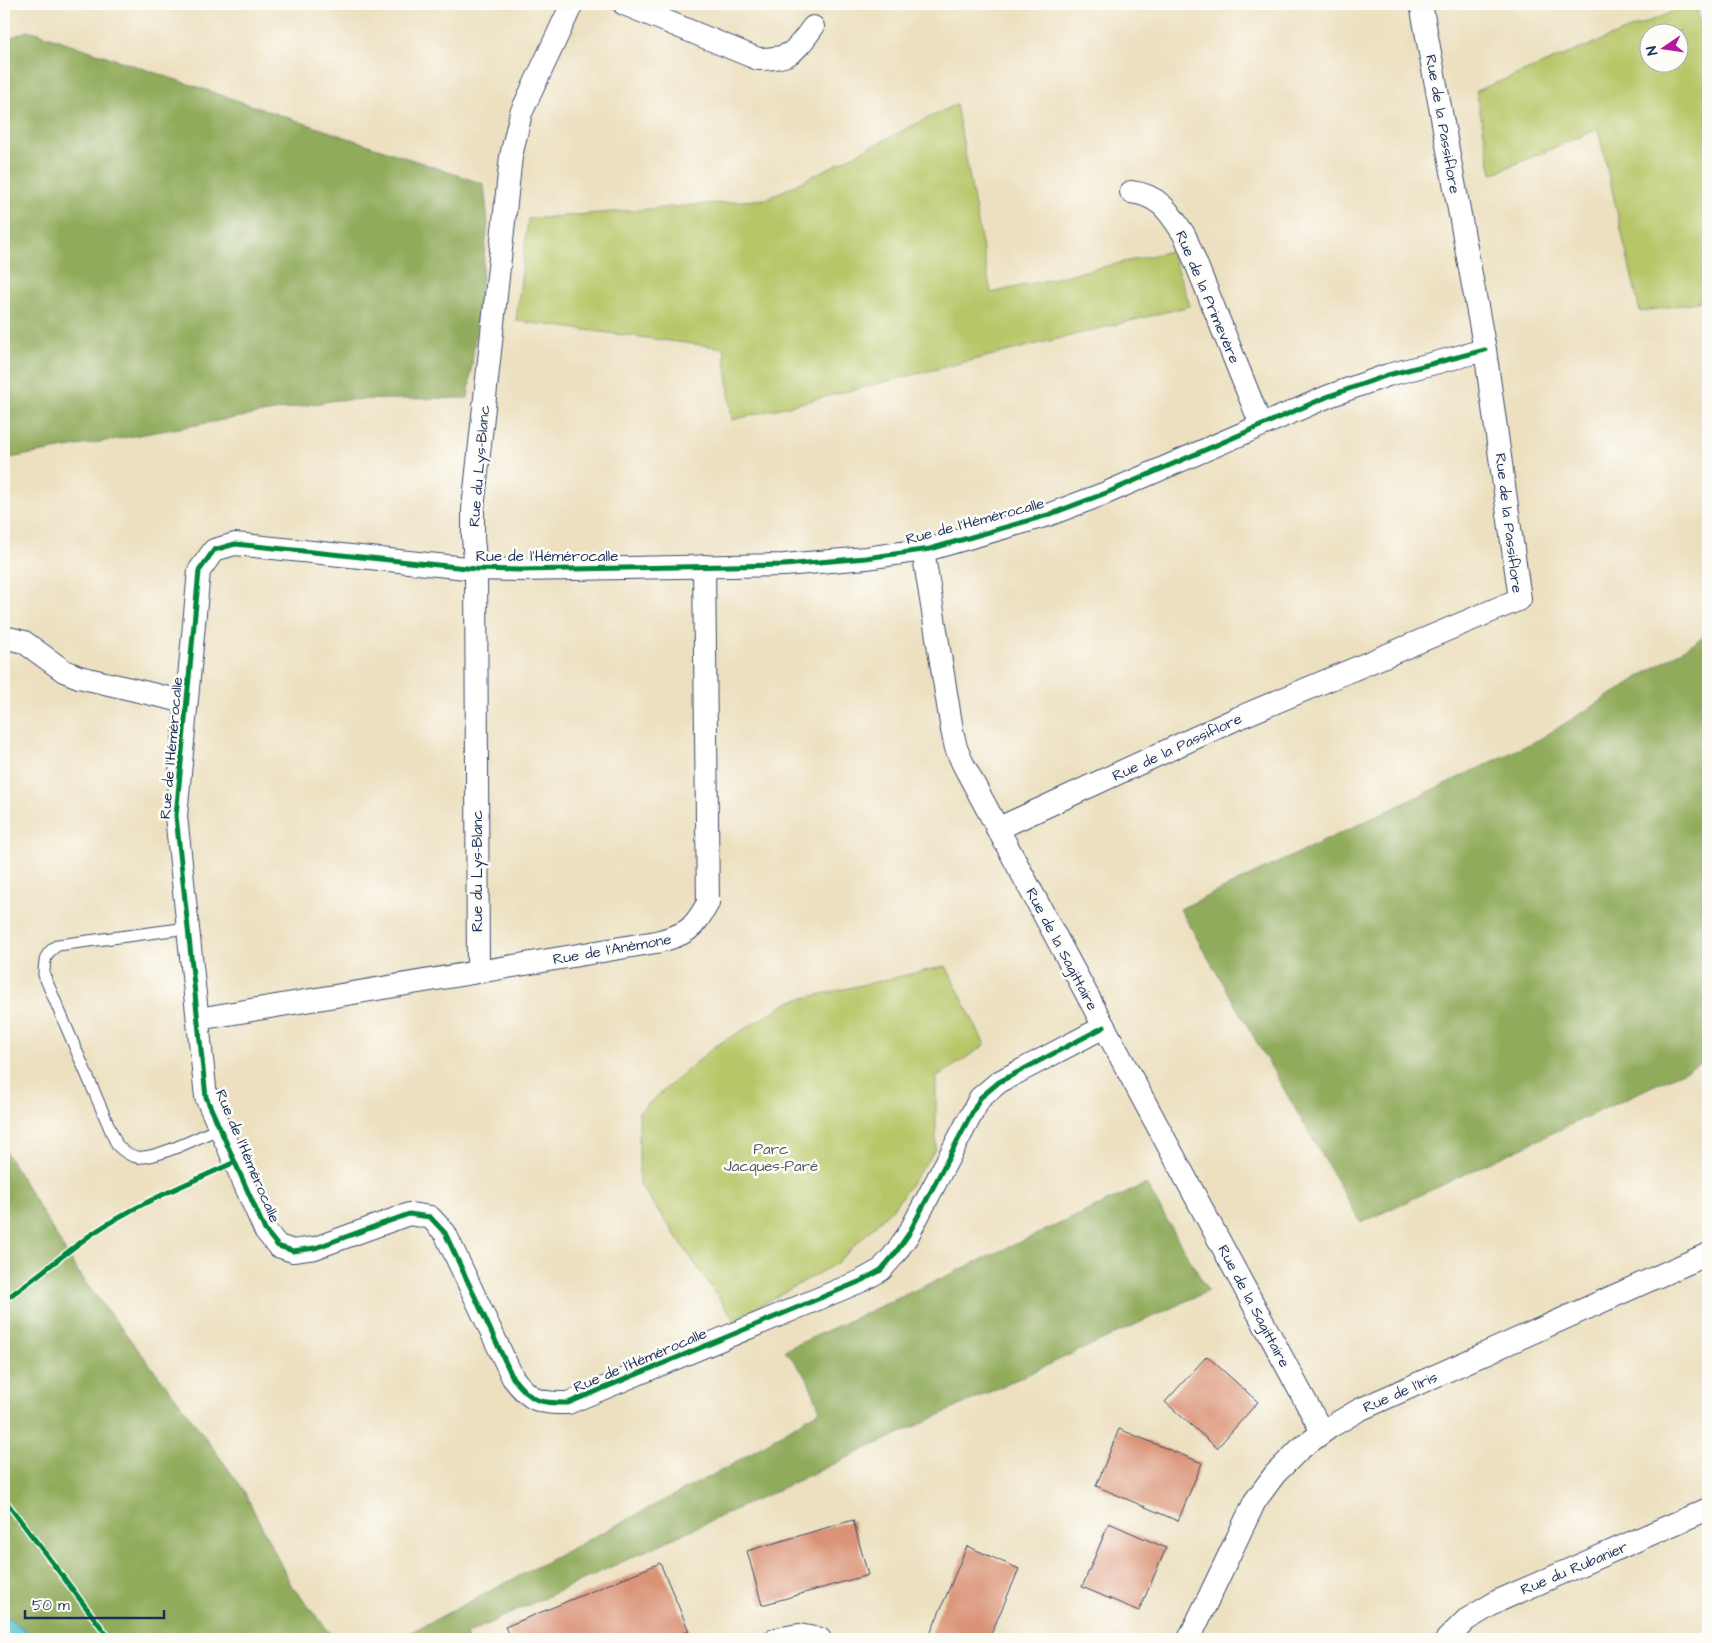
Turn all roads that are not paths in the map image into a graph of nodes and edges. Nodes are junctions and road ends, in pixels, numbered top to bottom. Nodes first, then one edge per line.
1 (572, 4) edge
2 (624, 4) edge
3 (1421, 4) edge
4 (812, 27) dead end
5 (1131, 192) dead end
6 (1485, 350) junction
7 (1261, 425) junction
8 (922, 550) junction
9 (704, 566) junction
10 (476, 569) junction
11 (4, 637) edge
12 (186, 702) junction
13 (997, 829) junction
14 (188, 928) junction
15 (478, 972) junction
16 (198, 1019) junction
17 (1104, 1027) junction
18 (220, 1128) junction
19 (1706, 1261) edge
20 (1322, 1432) junction
21 (1708, 1508) edge
22 (776, 1639) edge
23 (820, 1639) edge
24 (1189, 1639) edge
25 (1447, 1639) edge

1 - 10 street, Rue du Lys-Blanc
2 - 4 street
3 - 6 street, Rue de la Passiflore
5 - 7 street, Rue de la Primevère
6 - 7 street, Rue de l'Hémérocalle
6 - 13 street, Rue de la Passiflore
7 - 8 street, Rue de l'Hémérocalle
8 - 9 street, Rue de l'Hémérocalle
8 - 13 street, Rue de la Sagittaire
9 - 10 street, Rue de l'Hémérocalle
9 - 15 street, Rue de l'Anémone
10 - 12 street, Rue de l'Hémérocalle
10 - 15 street, Rue du Lys-Blanc
11 - 12 street
12 - 14 street, Rue de l'Hémérocalle
13 - 17 street, Rue de la Sagittaire
14 - 16 street, Rue de l'Hémérocalle
14 - 18 lane
15 - 16 street, Rue de l'Anémone
16 - 18 street, Rue de l'Hémérocalle
17 - 18 street, Rue de l'Hémérocalle
17 - 20 street, Rue de la Sagittaire
19 - 20 street, Rue de l'Iris
20 - 24 street, Rue de l'Iris
21 - 25 street, Rue du Rubanier
22 - 23 street

